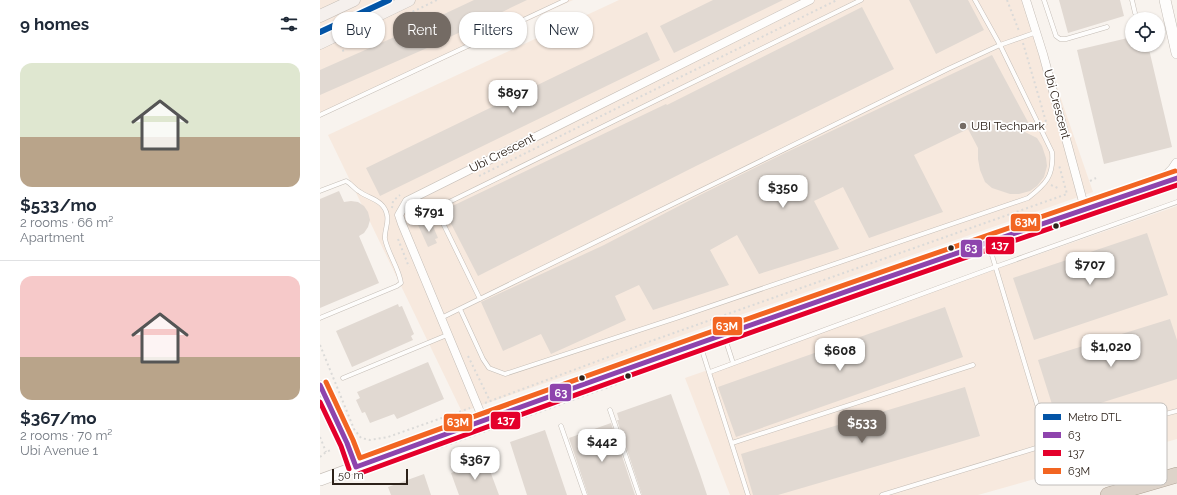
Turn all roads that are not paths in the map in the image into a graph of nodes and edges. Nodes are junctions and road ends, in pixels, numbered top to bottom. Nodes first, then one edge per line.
1 (354, 0) edge
2 (409, 0) edge
3 (566, 0) edge
4 (810, 0) edge
5 (861, 0) edge
6 (975, 0) edge
7 (1026, 0) edge
8 (1044, 0) edge
9 (1132, 0) edge
10 (1165, 0) edge
11 (1135, 12) edge
12 (320, 16) edge
13 (1107, 27) dead end
14 (1037, 32) junction
15 (320, 44) edge
16 (1000, 45) junction
17 (1177, 53) edge
18 (320, 115) edge
19 (1177, 164) edge
20 (1177, 178) edge
21 (1159, 184) junction
22 (320, 191) edge
23 (1177, 202) edge
24 (1085, 209) junction
25 (988, 242) junction
26 (995, 267) junction
27 (480, 299) junction
28 (460, 309) junction
29 (320, 318) edge
30 (441, 318) junction
31 (724, 334) junction
32 (447, 335) junction
33 (700, 344) junction
34 (733, 363) junction
35 (973, 365) dead end
36 (710, 372) junction
37 (343, 378) dead end
38 (320, 385) edge
39 (1036, 403) edge
40 (610, 410) dead end
41 (1177, 411) edge
42 (1167, 414) edge
43 (484, 419) junction
44 (561, 426) dead end
45 (732, 443) junction
46 (1035, 448) edge
47 (356, 467) junction
48 (1177, 475) edge
49 (1167, 478) edge
50 (320, 480) edge
51 (1142, 485) edge
52 (585, 495) edge
53 (639, 495) edge
54 (748, 495) edge
55 (882, 495) edge
56 (1108, 495) edge

1 - 12 main road
2 - 15 main road
3 - 18 lane
4 - 30 street, Ubi Crescent
5 - 27 lane
6 - 16 lane
7 - 14 street, Ubi Crescent
8 - 13 lane
9 - 11 lane
10 - 17 street
14 - 16 lane
14 - 24 street, Ubi Crescent
16 - 27 lane
16 - 28 lane
19 - 21 street
20 - 21 street
21 - 24 street
22 - 29 lane
23 - 26 lane
24 - 25 street
25 - 26 lane
25 - 31 street
26 - 34 lane
26 - 39 lane
27 - 28 lane
28 - 30 lane
30 - 32 street, Ubi Crescent
31 - 33 street
31 - 34 lane
32 - 37 lane
32 - 43 street, Ubi Crescent
33 - 36 lane
33 - 43 street
34 - 36 lane
35 - 45 lane
36 - 45 lane
38 - 47 street
40 - 53 lane
41 - 42 lane
43 - 47 street
44 - 52 lane
45 - 54 lane
46 - 55 lane
47 - 50 street
48 - 49 highway
51 - 56 highway

